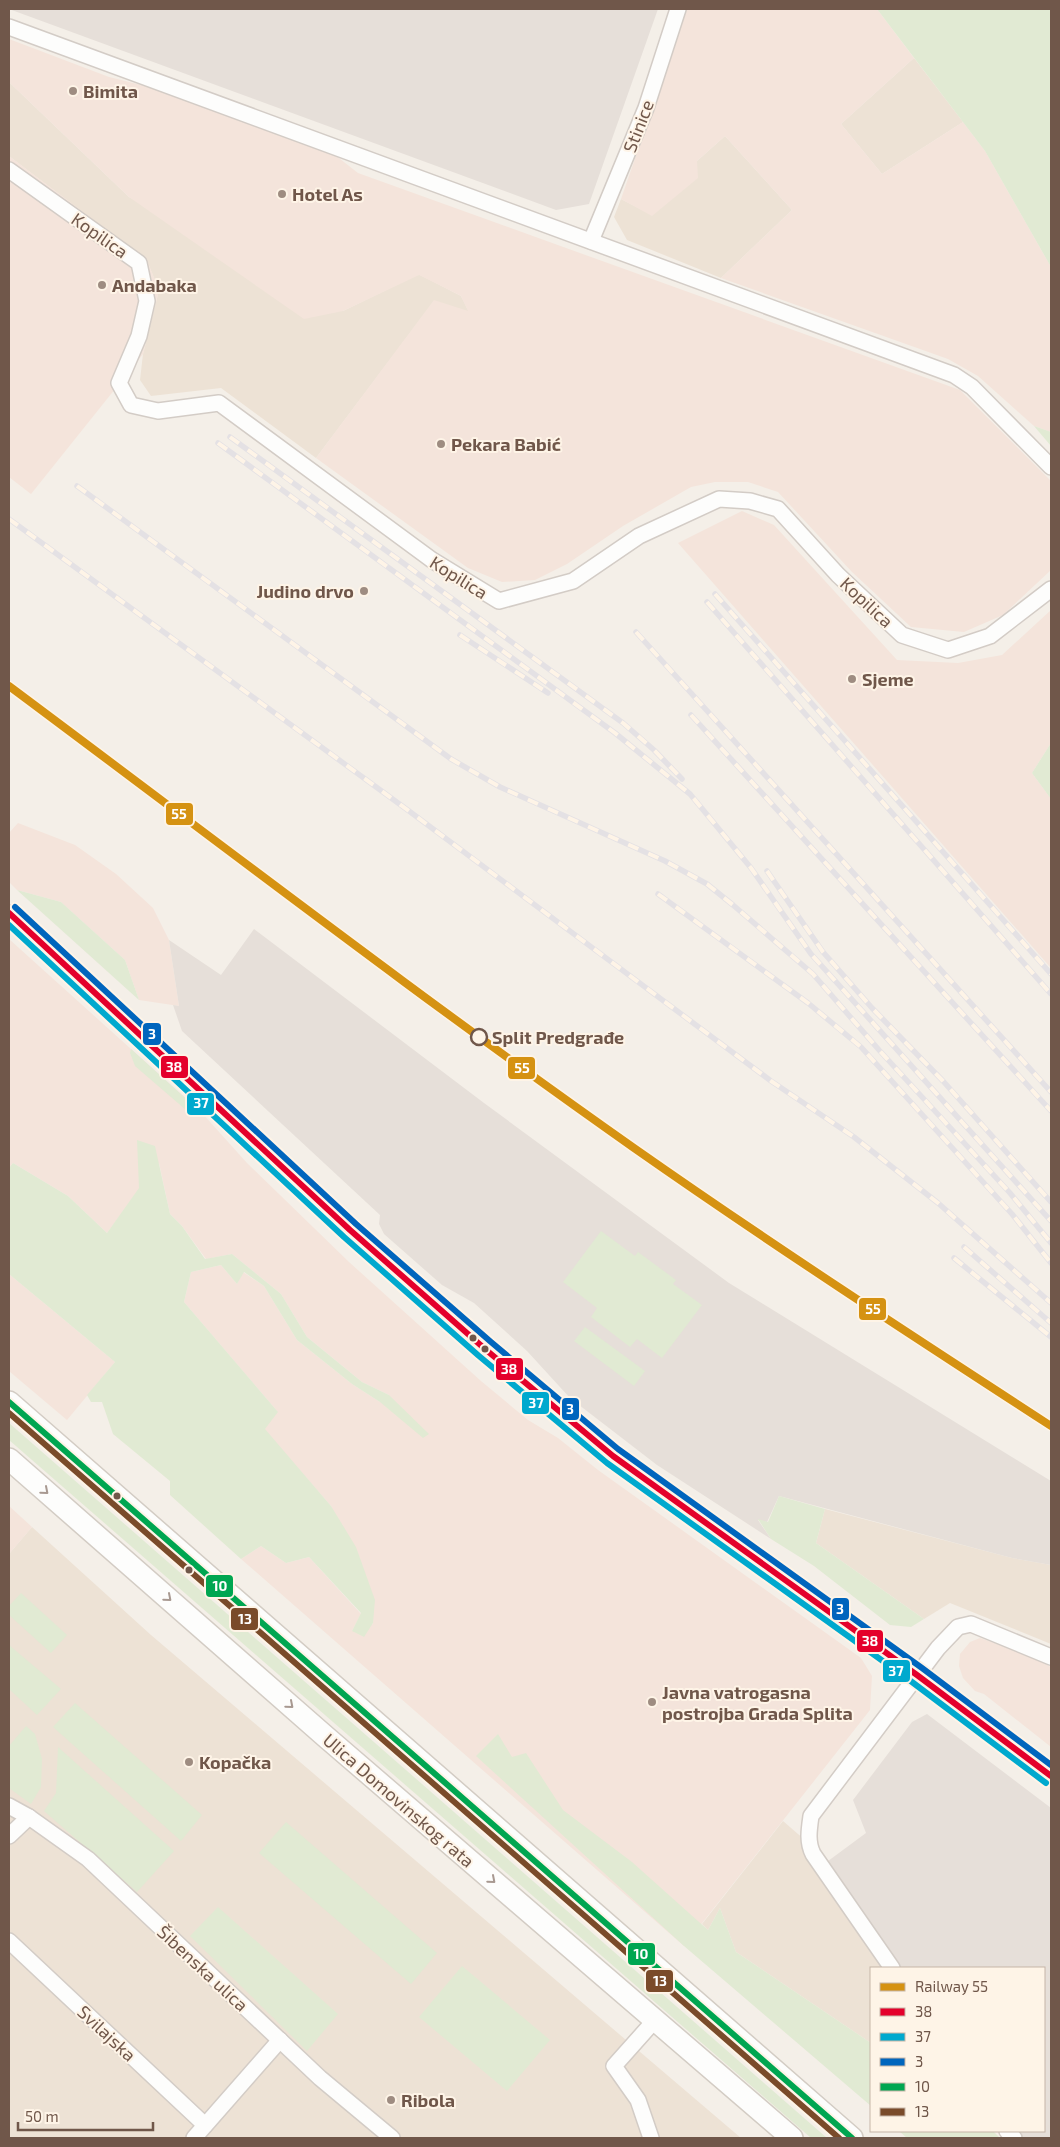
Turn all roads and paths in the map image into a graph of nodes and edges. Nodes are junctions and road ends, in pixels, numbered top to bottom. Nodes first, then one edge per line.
1 (678, 9) edge
2 (9, 26) edge
3 (9, 170) edge
4 (591, 241) junction
5 (1051, 467) edge
6 (1051, 589) edge
7 (9, 913) edge
8 (9, 1402) edge
9 (9, 1459) edge
10 (1051, 1657) edge
11 (916, 1675) junction
12 (1051, 1776) edge
13 (9, 1806) edge
14 (30, 1817) junction
15 (9, 1836) edge
16 (9, 1941) edge
17 (891, 1967) edge
18 (655, 2020) junction
19 (280, 2040) junction
20 (205, 2125) junction
21 (194, 2138) edge
22 (392, 2138) edge
23 (651, 2138) edge
24 (792, 2138) edge
25 (852, 2138) edge

1 - 4 street, Stinice
2 - 4 street
3 - 6 street, Kopilica
4 - 5 street
7 - 11 street
8 - 25 main road
9 -> 18 main road, Ulica Domovinskog rata
10 - 11 street
11 - 12 street
11 - 17 street
13 - 14 street, Šibenska ulica
14 - 15 street
14 - 19 street, Šibenska ulica
16 - 20 street, Svilajska
18 - 23 street
18 - 24 main road, Ulica Domovinskog rata
19 - 20 street
19 - 22 street, Šibenska ulica
20 - 21 street

